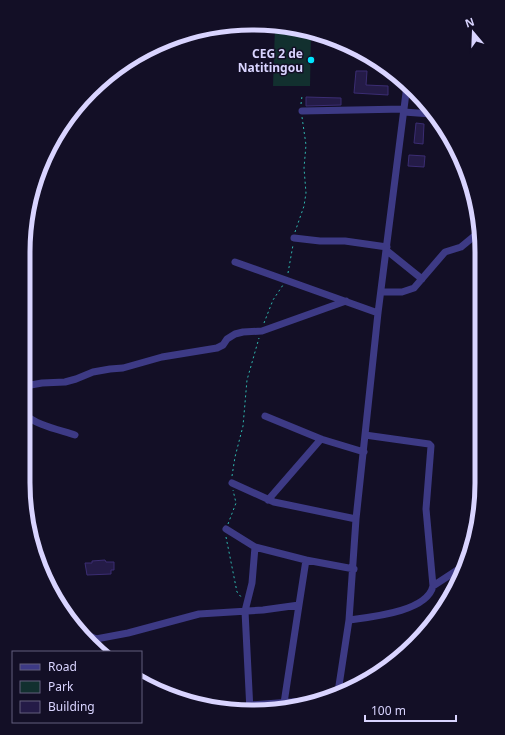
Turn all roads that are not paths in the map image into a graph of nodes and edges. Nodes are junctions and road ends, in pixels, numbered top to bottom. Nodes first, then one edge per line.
1 (406, 92) edge
2 (404, 110) junction
3 (302, 111) road end
4 (426, 113) edge
5 (475, 236) edge
6 (294, 238) road end
7 (387, 248) junction
8 (235, 262) dead end
9 (422, 279) junction
10 (381, 292) junction
11 (346, 301) junction
12 (378, 313) junction
13 (30, 385) edge
14 (265, 416) dead end
15 (30, 418) edge
16 (75, 435) dead end
17 (365, 435) junction
18 (321, 440) junction
19 (364, 452) junction
20 (232, 484) road end
21 (268, 500) junction
22 (356, 519) junction
23 (226, 529) road end
24 (255, 547) junction
25 (306, 560) junction
26 (354, 569) junction
27 (457, 570) edge
28 (433, 586) junction
29 (299, 606) junction
30 (245, 611) junction
31 (349, 620) junction
32 (93, 637) edge
33 (96, 639) junction
34 (97, 642) edge
35 (339, 688) edge
36 (284, 702) junction
37 (292, 702) edge
38 (250, 705) edge
39 (267, 705) edge

1 - 2 street
2 - 3 street
2 - 4 street
2 - 7 street
5 - 9 street
6 - 7 street
7 - 9 street
7 - 10 street
8 - 11 street
9 - 10 street
10 - 12 street
11 - 12 street
11 - 13 street
12 - 17 street
14 - 18 street
15 - 16 street
17 - 19 street
17 - 28 street
18 - 19 street
18 - 21 street
19 - 22 street
20 - 21 street
21 - 22 street
22 - 26 street
23 - 24 street
24 - 25 street
24 - 30 street
25 - 26 street
25 - 29 street
26 - 31 street
27 - 28 street
28 - 31 street
29 - 30 street
29 - 36 street
30 - 33 street
30 - 38 street
31 - 35 street
32 - 33 street
33 - 34 street
36 - 37 street
36 - 39 street

